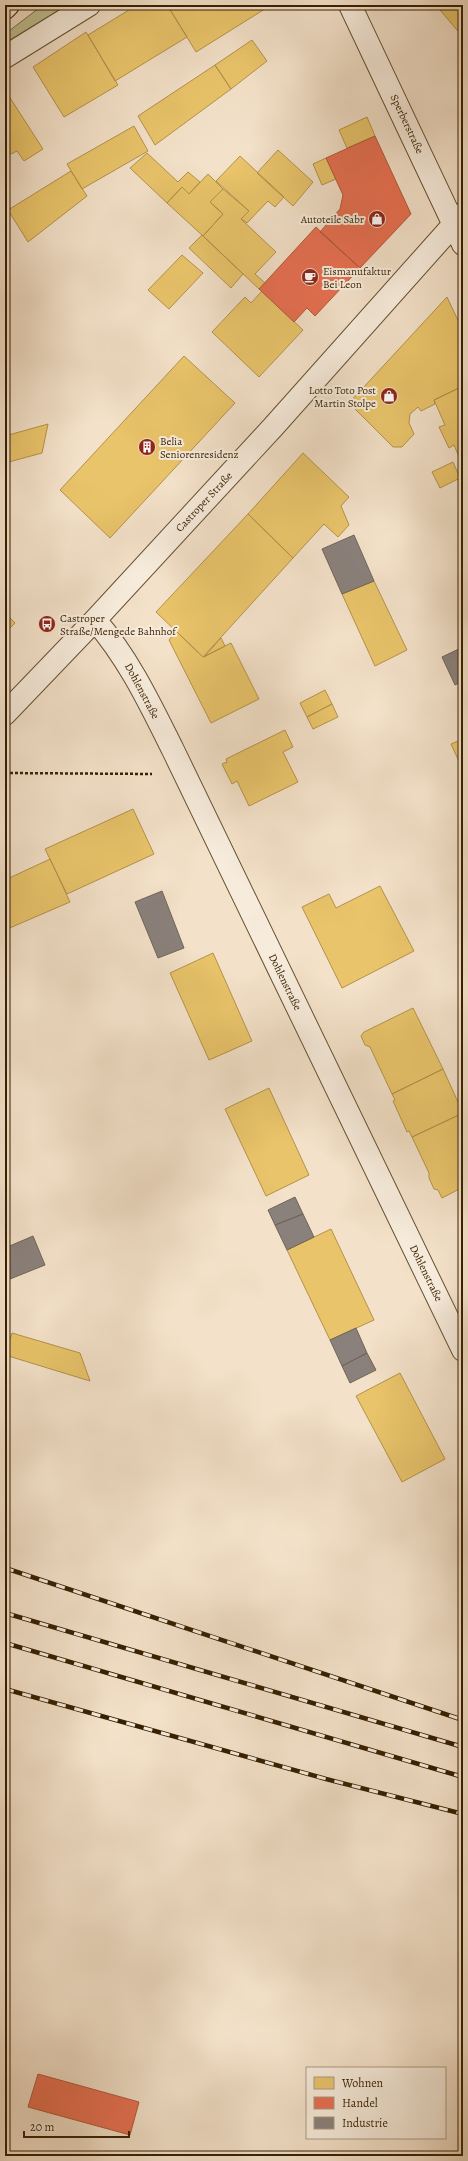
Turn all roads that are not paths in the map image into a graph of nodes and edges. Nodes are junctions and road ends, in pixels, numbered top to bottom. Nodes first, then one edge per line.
1 (8, 5) edge
2 (89, 5) edge
3 (350, 5) edge
4 (5, 8) edge
5 (5, 57) edge
6 (458, 219) edge
7 (463, 244) edge
8 (95, 620) junction
9 (5, 714) edge
10 (463, 1350) edge

1 - 4 street
2 - 5 street
3 - 6 street, Sperberstraße
6 - 7 street, Sperberstraße
6 - 8 street, Castroper Straße
8 - 9 street, Castroper Straße
8 - 10 street, Dohlenstraße

